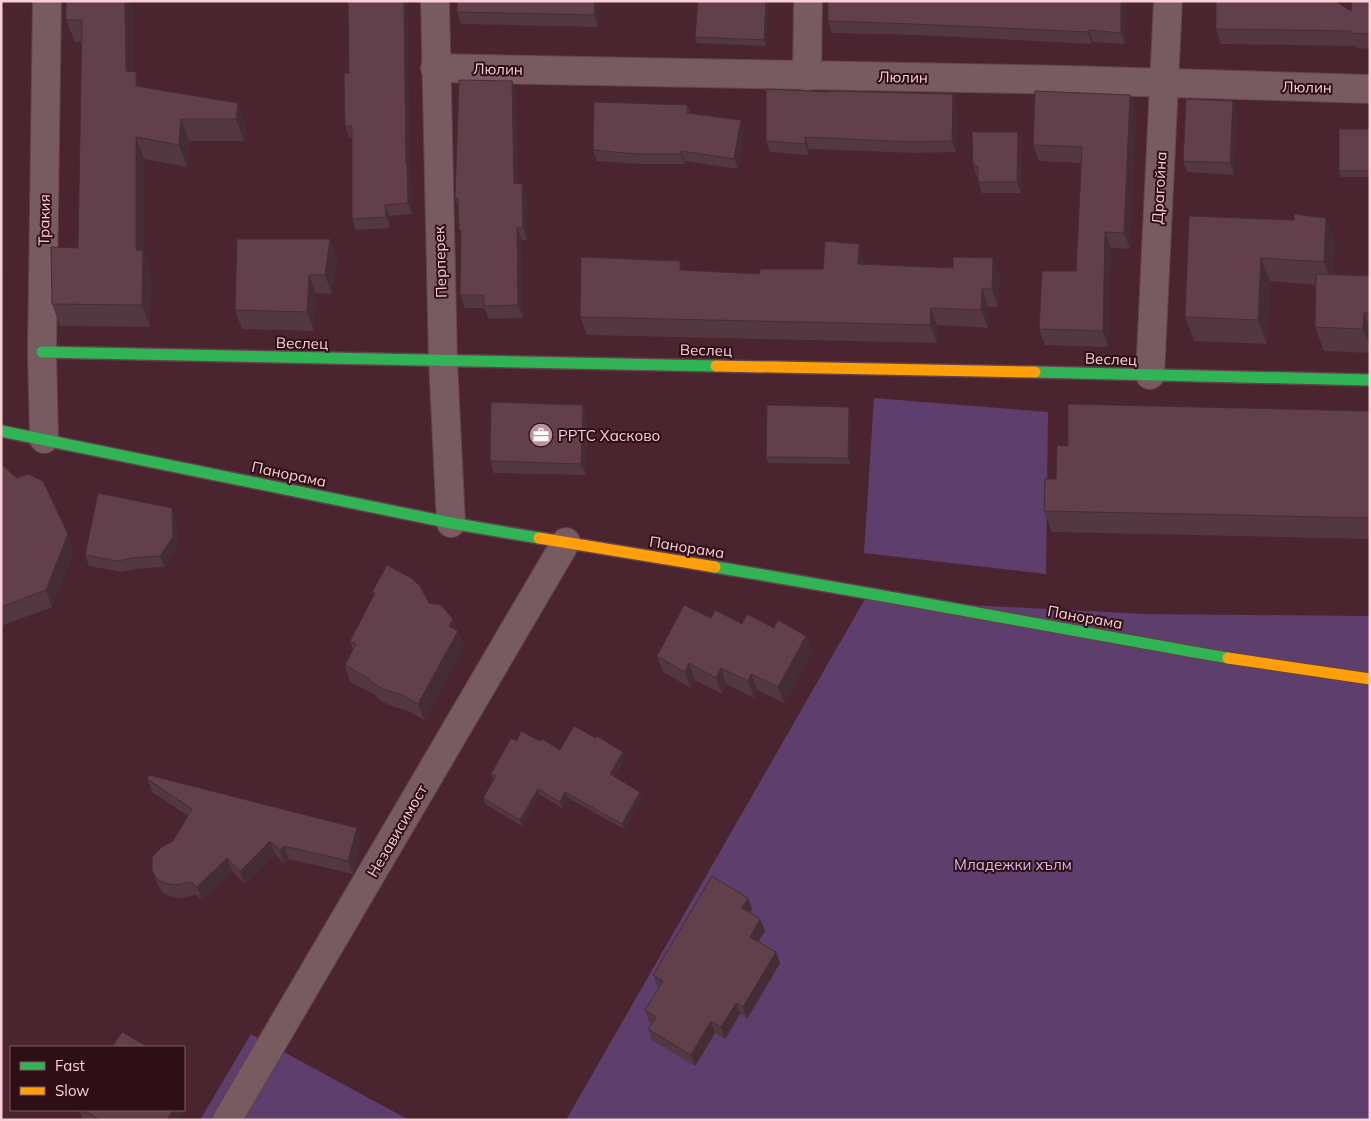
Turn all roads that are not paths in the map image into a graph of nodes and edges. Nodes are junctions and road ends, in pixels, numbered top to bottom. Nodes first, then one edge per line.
1 (46, 1) edge
2 (435, 1) edge
3 (808, 1) edge
4 (1168, 1) edge
5 (435, 68) junction
6 (806, 76) junction
7 (1164, 84) junction
8 (1370, 89) edge
9 (42, 352) junction
10 (443, 361) junction
11 (1150, 375) junction
12 (1370, 380) edge
13 (1, 431) edge
14 (44, 439) junction
15 (451, 523) junction
16 (566, 542) junction
17 (1370, 679) edge
18 (227, 1120) edge

1 - 9 street, Тракия
2 - 5 street, Перперек
3 - 6 street
4 - 7 street, Драгойна
5 - 6 street, Люлин
5 - 10 street, Перперек
6 - 7 street, Люлин
7 - 8 street, Люлин
7 - 11 street, Драгойна
9 - 10 street, Веслец
9 - 14 street, Тракия
10 - 11 street, Веслец
10 - 15 street, Перперек
11 - 12 street, Веслец
13 - 14 street, Панорама
14 - 15 street, Панорама
15 - 16 street, Панорама
16 - 17 street, Панорама
16 - 18 street, Независимост

